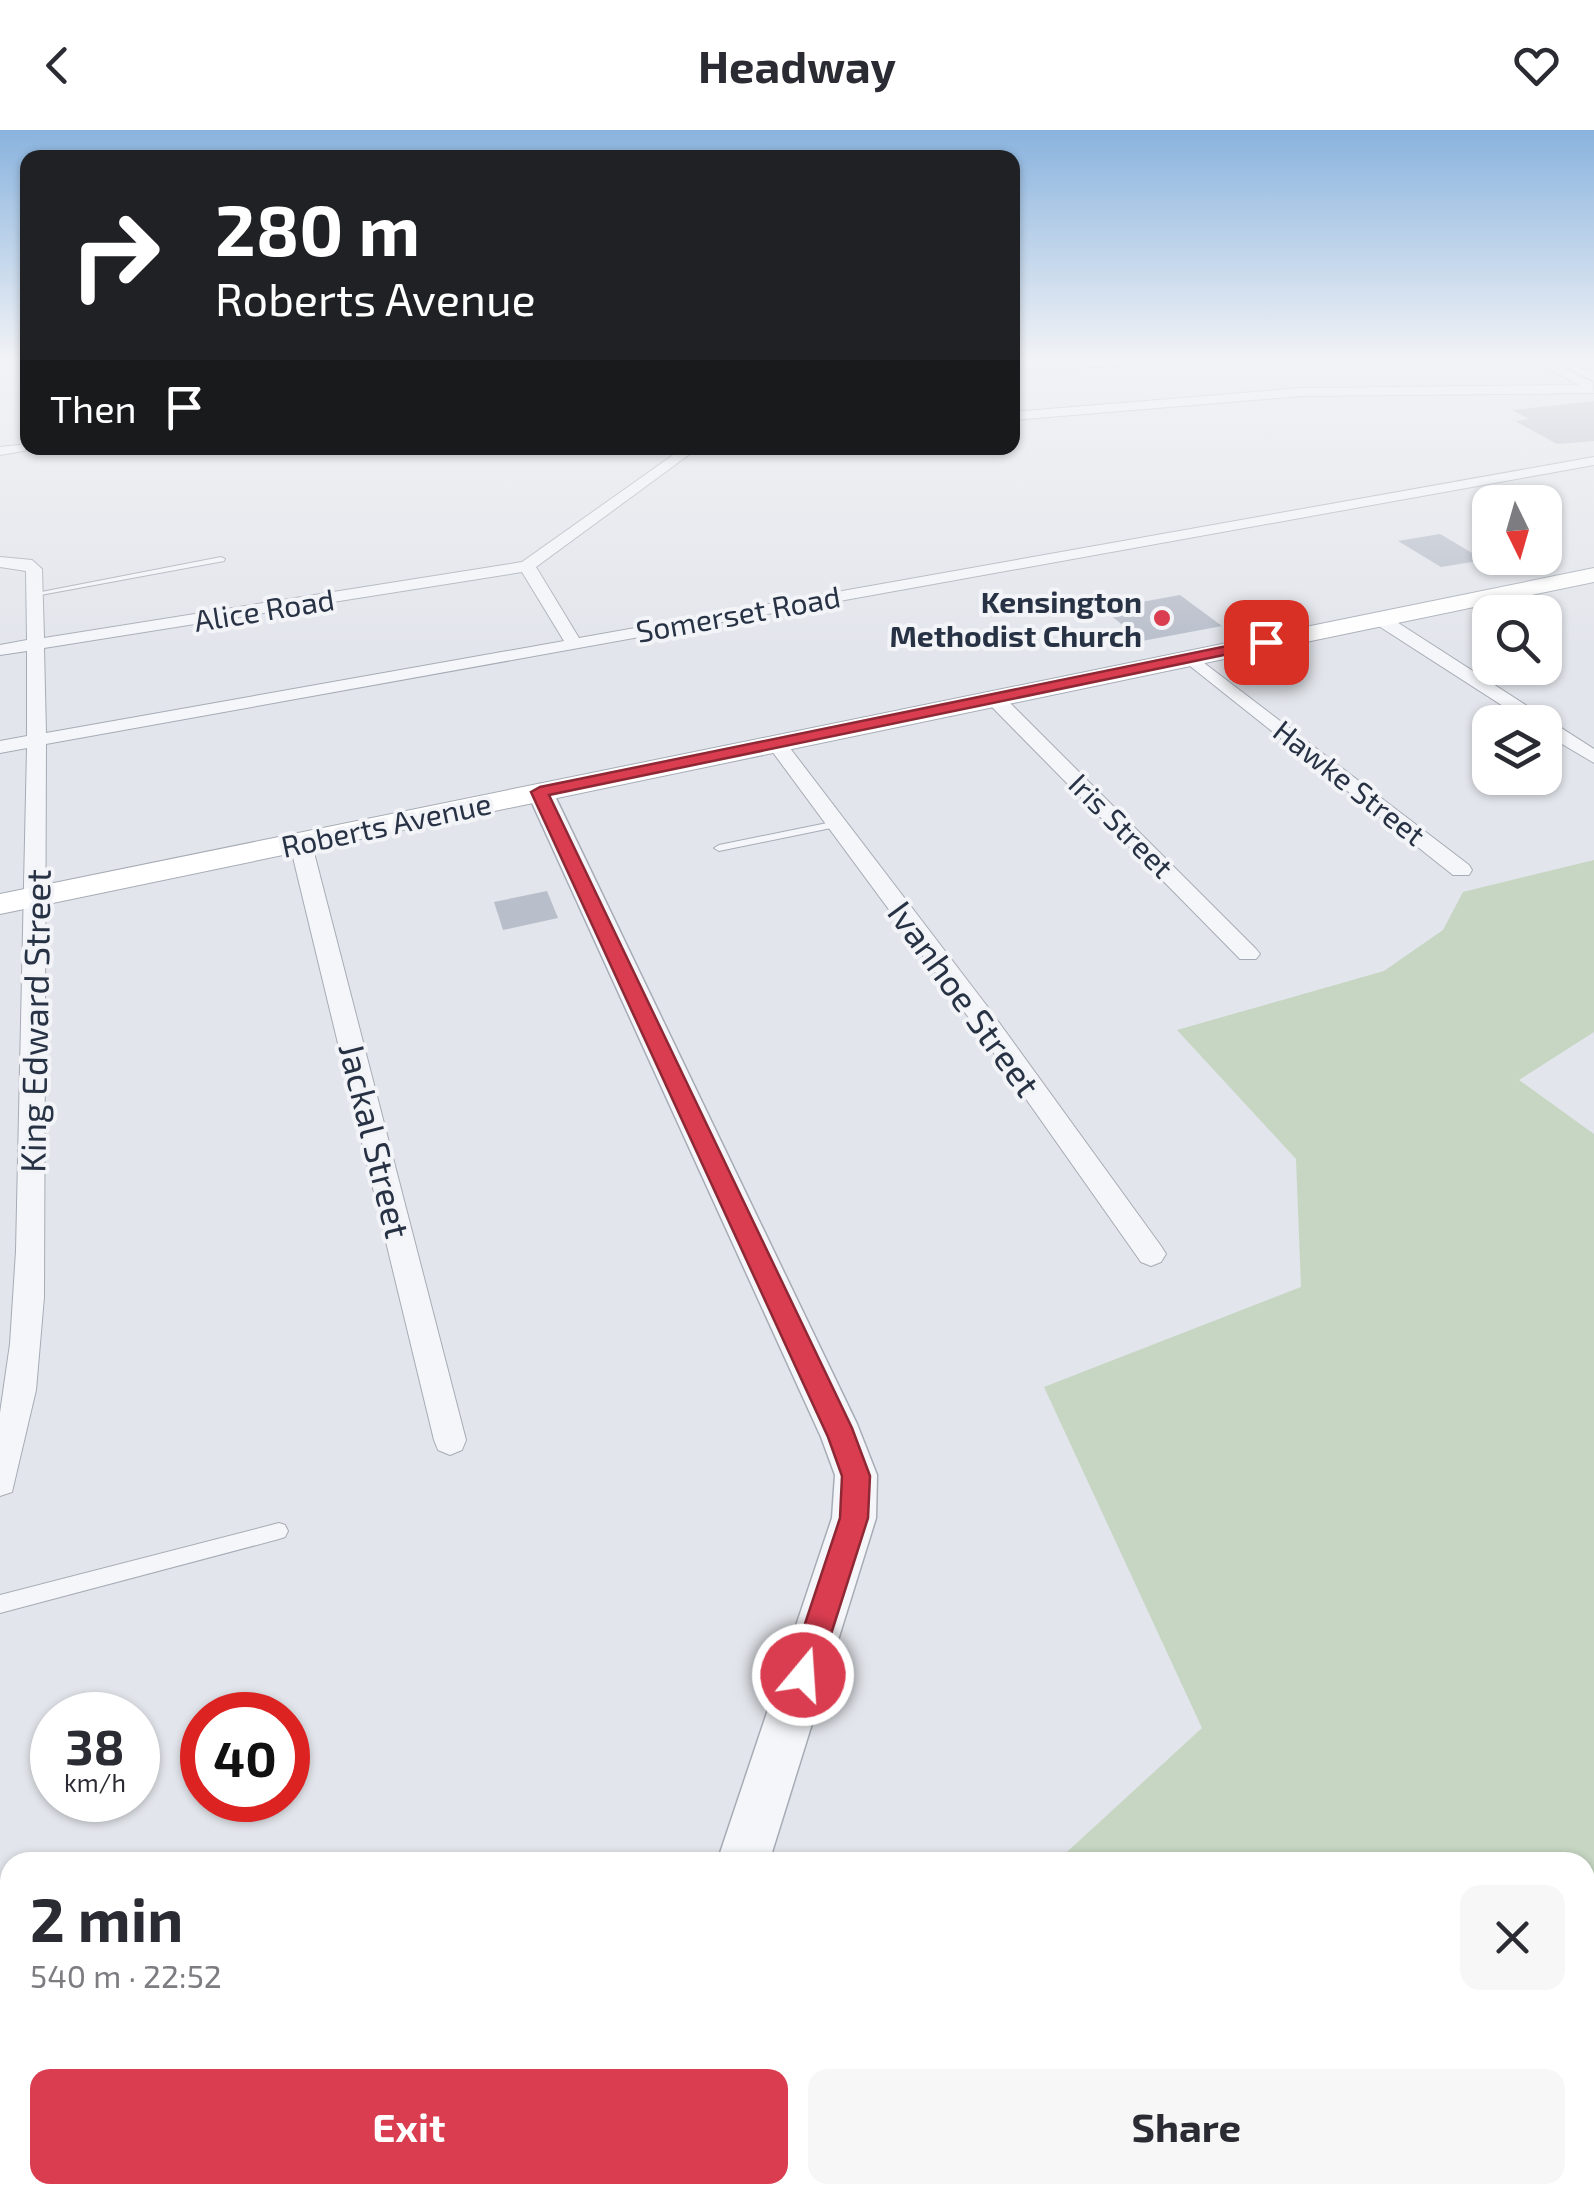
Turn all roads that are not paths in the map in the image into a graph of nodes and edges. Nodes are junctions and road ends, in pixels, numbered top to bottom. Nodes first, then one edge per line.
1 (675, 459) edge
2 (1594, 461) edge
3 (221, 558) dead end
4 (0, 562) edge
5 (527, 566) junction
6 (1594, 575) edge
7 (35, 594) junction
8 (1380, 619) junction
9 (573, 642) junction
10 (36, 644) junction
11 (0, 650) edge
12 (1191, 658) junction
13 (994, 698) junction
14 (1514, 705) edge
15 (1562, 737) edge
16 (36, 741) junction
17 (776, 743) junction
18 (0, 747) edge
19 (1594, 758) edge
20 (540, 792) junction
21 (837, 824) junction
22 (300, 841) junction
23 (719, 848) dead end
24 (1461, 870) dead end
25 (37, 896) junction
26 (0, 904) edge
27 (1248, 954) dead end
28 (1151, 1254) dead end
29 (14, 1339) edge
30 (450, 1440) dead end
31 (0, 1481) edge
32 (279, 1531) dead end
33 (0, 1604) edge
34 (746, 1852) edge

1 - 5 street
2 - 9 street, Somerset Road
3 - 7 lane
4 - 7 street, King Edward Street
5 - 9 street
5 - 10 street, Alice Road
6 - 8 main road, Roberts Avenue
7 - 10 street, King Edward Street
8 - 12 main road, Roberts Avenue
8 - 14 street
9 - 16 street, Somerset Road
10 - 11 street, Alice Road
10 - 16 street, King Edward Street
12 - 13 main road, Roberts Avenue
12 - 24 street, Hawke Street
13 - 17 main road, Roberts Avenue
13 - 27 street, Iris Street
15 - 19 street
16 - 18 street, Somerset Road
16 - 25 street, King Edward Street
17 - 20 main road, Roberts Avenue
17 - 21 street, Ivanhoe Street
20 - 22 main road, Roberts Avenue
20 - 34 street
21 - 23 lane
21 - 28 street, Ivanhoe Street
22 - 25 main road, Roberts Avenue
22 - 30 street, Jackal Street
25 - 26 main road, Roberts Avenue
25 - 29 street, King Edward Street
29 - 31 street, King Edward Street
32 - 33 lane

